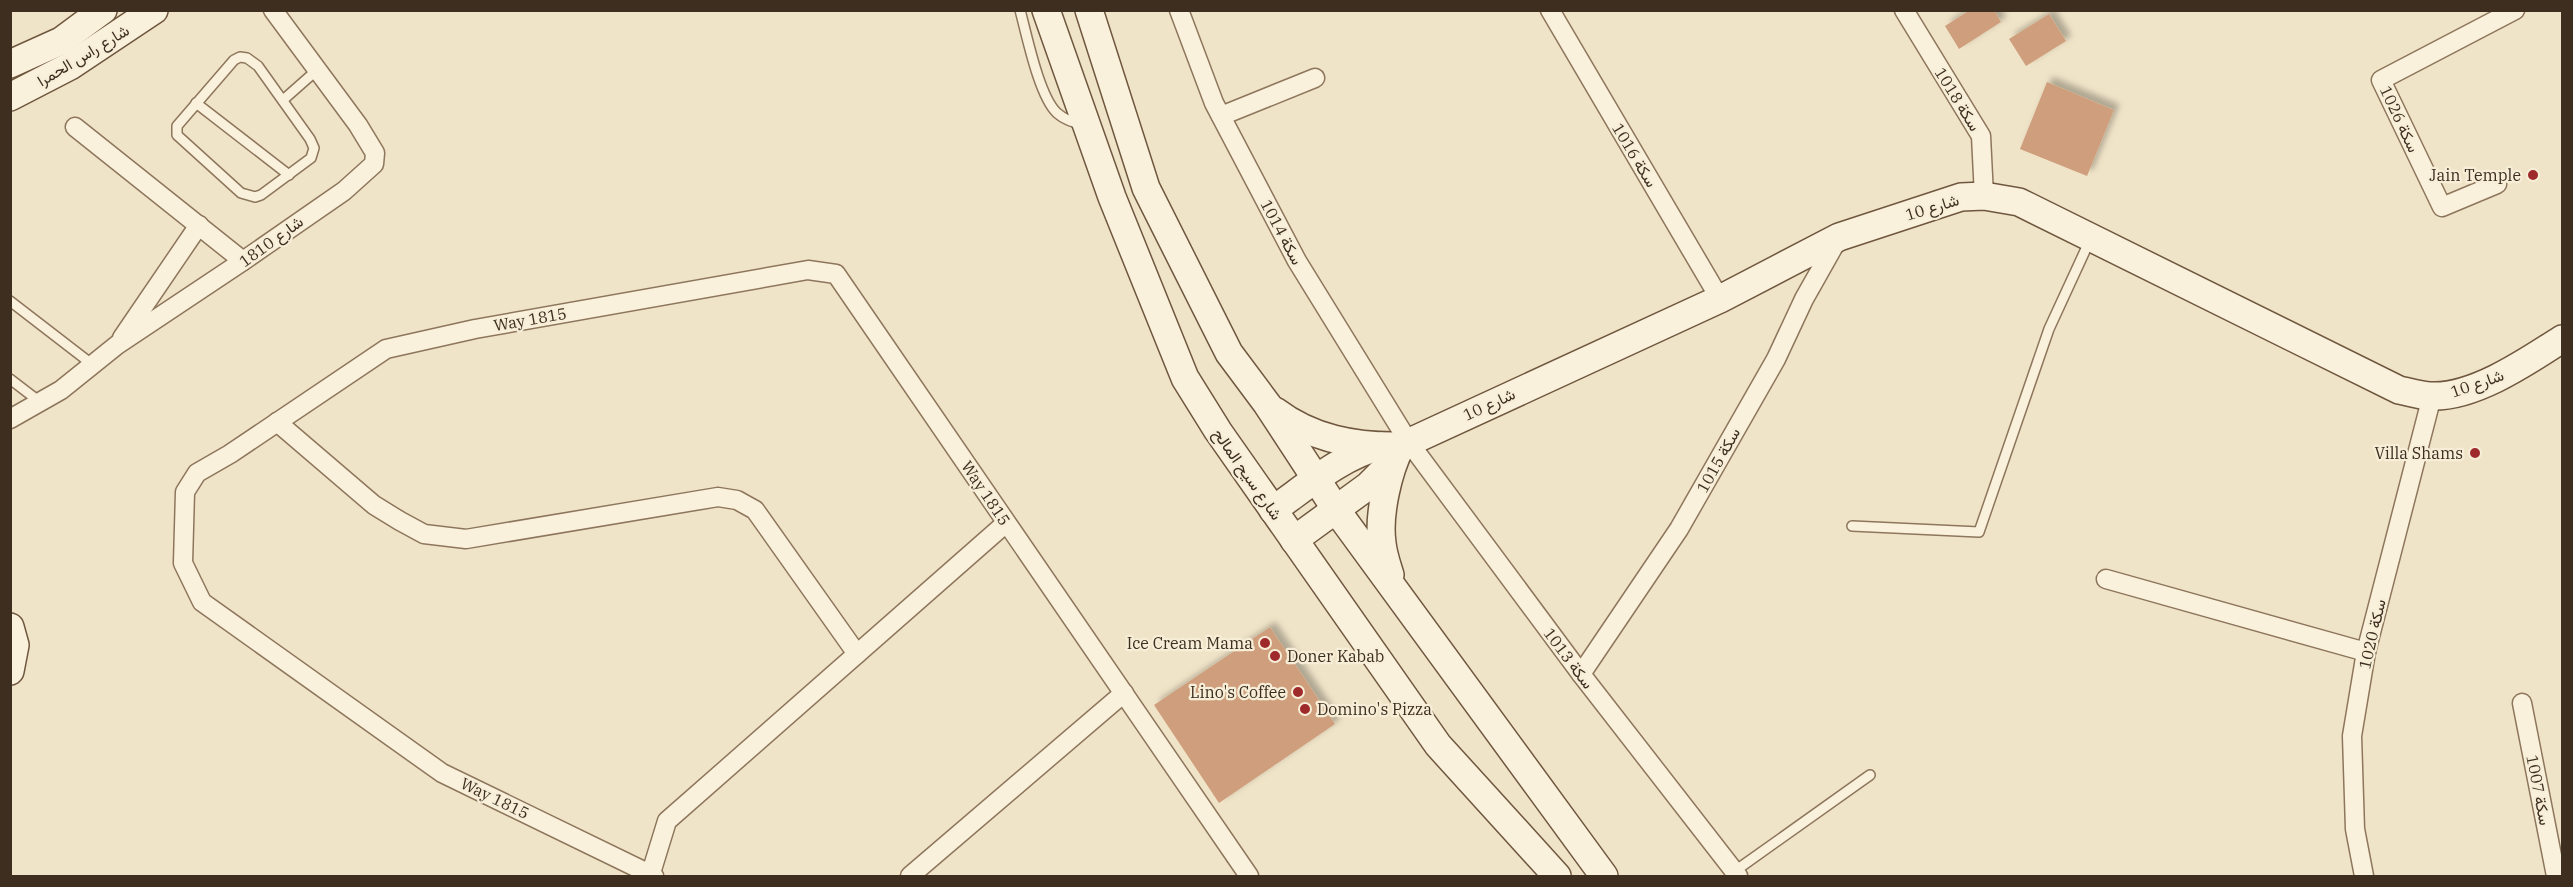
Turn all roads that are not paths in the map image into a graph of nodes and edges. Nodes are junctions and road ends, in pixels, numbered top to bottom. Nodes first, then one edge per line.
1 (103, 10) edge
2 (154, 10) edge
3 (273, 10) edge
4 (1020, 10) edge
5 (1046, 10) edge
6 (1089, 10) edge
7 (1179, 10) edge
8 (1550, 10) edge
9 (1904, 10) edge
10 (2515, 10) edge
11 (10, 64) edge
12 (317, 70) junction
13 (1315, 78) dead end
14 (10, 97) edge
15 (283, 100) junction
16 (196, 103) junction
17 (1221, 116) junction
18 (1087, 126) junction
19 (75, 127) dead end
20 (288, 175) junction
21 (2497, 184) dead end
22 (1984, 196) junction
23 (199, 225) junction
24 (1839, 237) junction
25 (2091, 237) junction
26 (243, 261) junction
27 (1720, 298) junction
28 (10, 301) edge
29 (2562, 339) edge
30 (117, 345) junction
31 (93, 365) junction
32 (10, 379) edge
33 (2432, 396) junction
34 (40, 402) junction
35 (1267, 404) junction
36 (10, 419) edge
37 (277, 422) junction
38 (1396, 448) junction
39 (1316, 481) junction
40 (1273, 510) junction
41 (1337, 511) junction
42 (1006, 523) junction
43 (1852, 526) dead end
44 (1294, 540) junction
45 (2106, 579) dead end
46 (1395, 590) junction
47 (10, 627) edge
48 (2366, 652) junction
49 (857, 654) junction
50 (10, 671) edge
51 (1581, 674) junction
52 (1124, 693) junction
53 (2522, 703) dead end
54 (1870, 775) dead end
55 (1736, 874) edge
56 (652, 875) edge
57 (910, 876) edge
58 (1249, 876) edge
59 (1557, 876) edge
60 (1604, 876) edge
61 (2364, 876) edge
62 (2556, 876) edge

1 - 11 street, شارع راس الحمرا
2 - 14 street, شارع راس الحمرا
3 - 12 street, شارع 1810
4 - 18 lane
5 - 18 street, شارع سيح المالح
6 - 35 street
7 - 17 street, سكة 1014
8 - 27 street, سكة 1016
9 - 22 street, سكة 1018
10 - 21 street, سكة 1026
12 - 15 lane
12 - 26 street, شارع 1810
13 - 17 street
15 - 16 lane
15 - 20 lane
16 - 20 lane
16 - 20 lane
17 - 38 street, سكة 1014
18 - 40 street, شارع سيح المالح
19 - 23 street
22 - 24 street, شارع 10
22 - 25 street, شارع 10
23 - 26 street
23 - 30 street
24 - 27 street, شارع 10
24 - 51 street, سكة 1015
25 - 33 street, شارع 10
25 - 43 lane
26 - 30 street, شارع 1810
27 - 38 street, شارع 10
28 - 31 lane
29 - 33 street, شارع 10
30 - 31 street, شارع 1810
31 - 34 street, شارع 1810
32 - 34 lane
33 - 48 street, سكة 1020
34 - 36 street, شارع 1810
35 - 38 street
35 - 39 street
37 - 42 street, Way 1815
37 - 49 street
37 - 56 street, Way 1815
38 - 39 street, شارع 10
38 - 41 street
38 - 46 street
38 - 51 street, سكة 1013
39 - 40 street, شارع 10
39 - 41 street
40 - 44 street, شارع سيح المالح
41 - 44 street
41 - 46 street
42 - 49 street
42 - 52 street, Way 1815
44 - 59 street, شارع سيح المالح
45 - 48 street
46 - 60 street
47 - 50 street
48 - 61 street, سكة 1020
49 - 56 street
51 - 55 street, سكة 1013
52 - 57 street
52 - 58 street, Way 1815
53 - 62 street, سكة 1007
54 - 55 lane, سكة 1013

